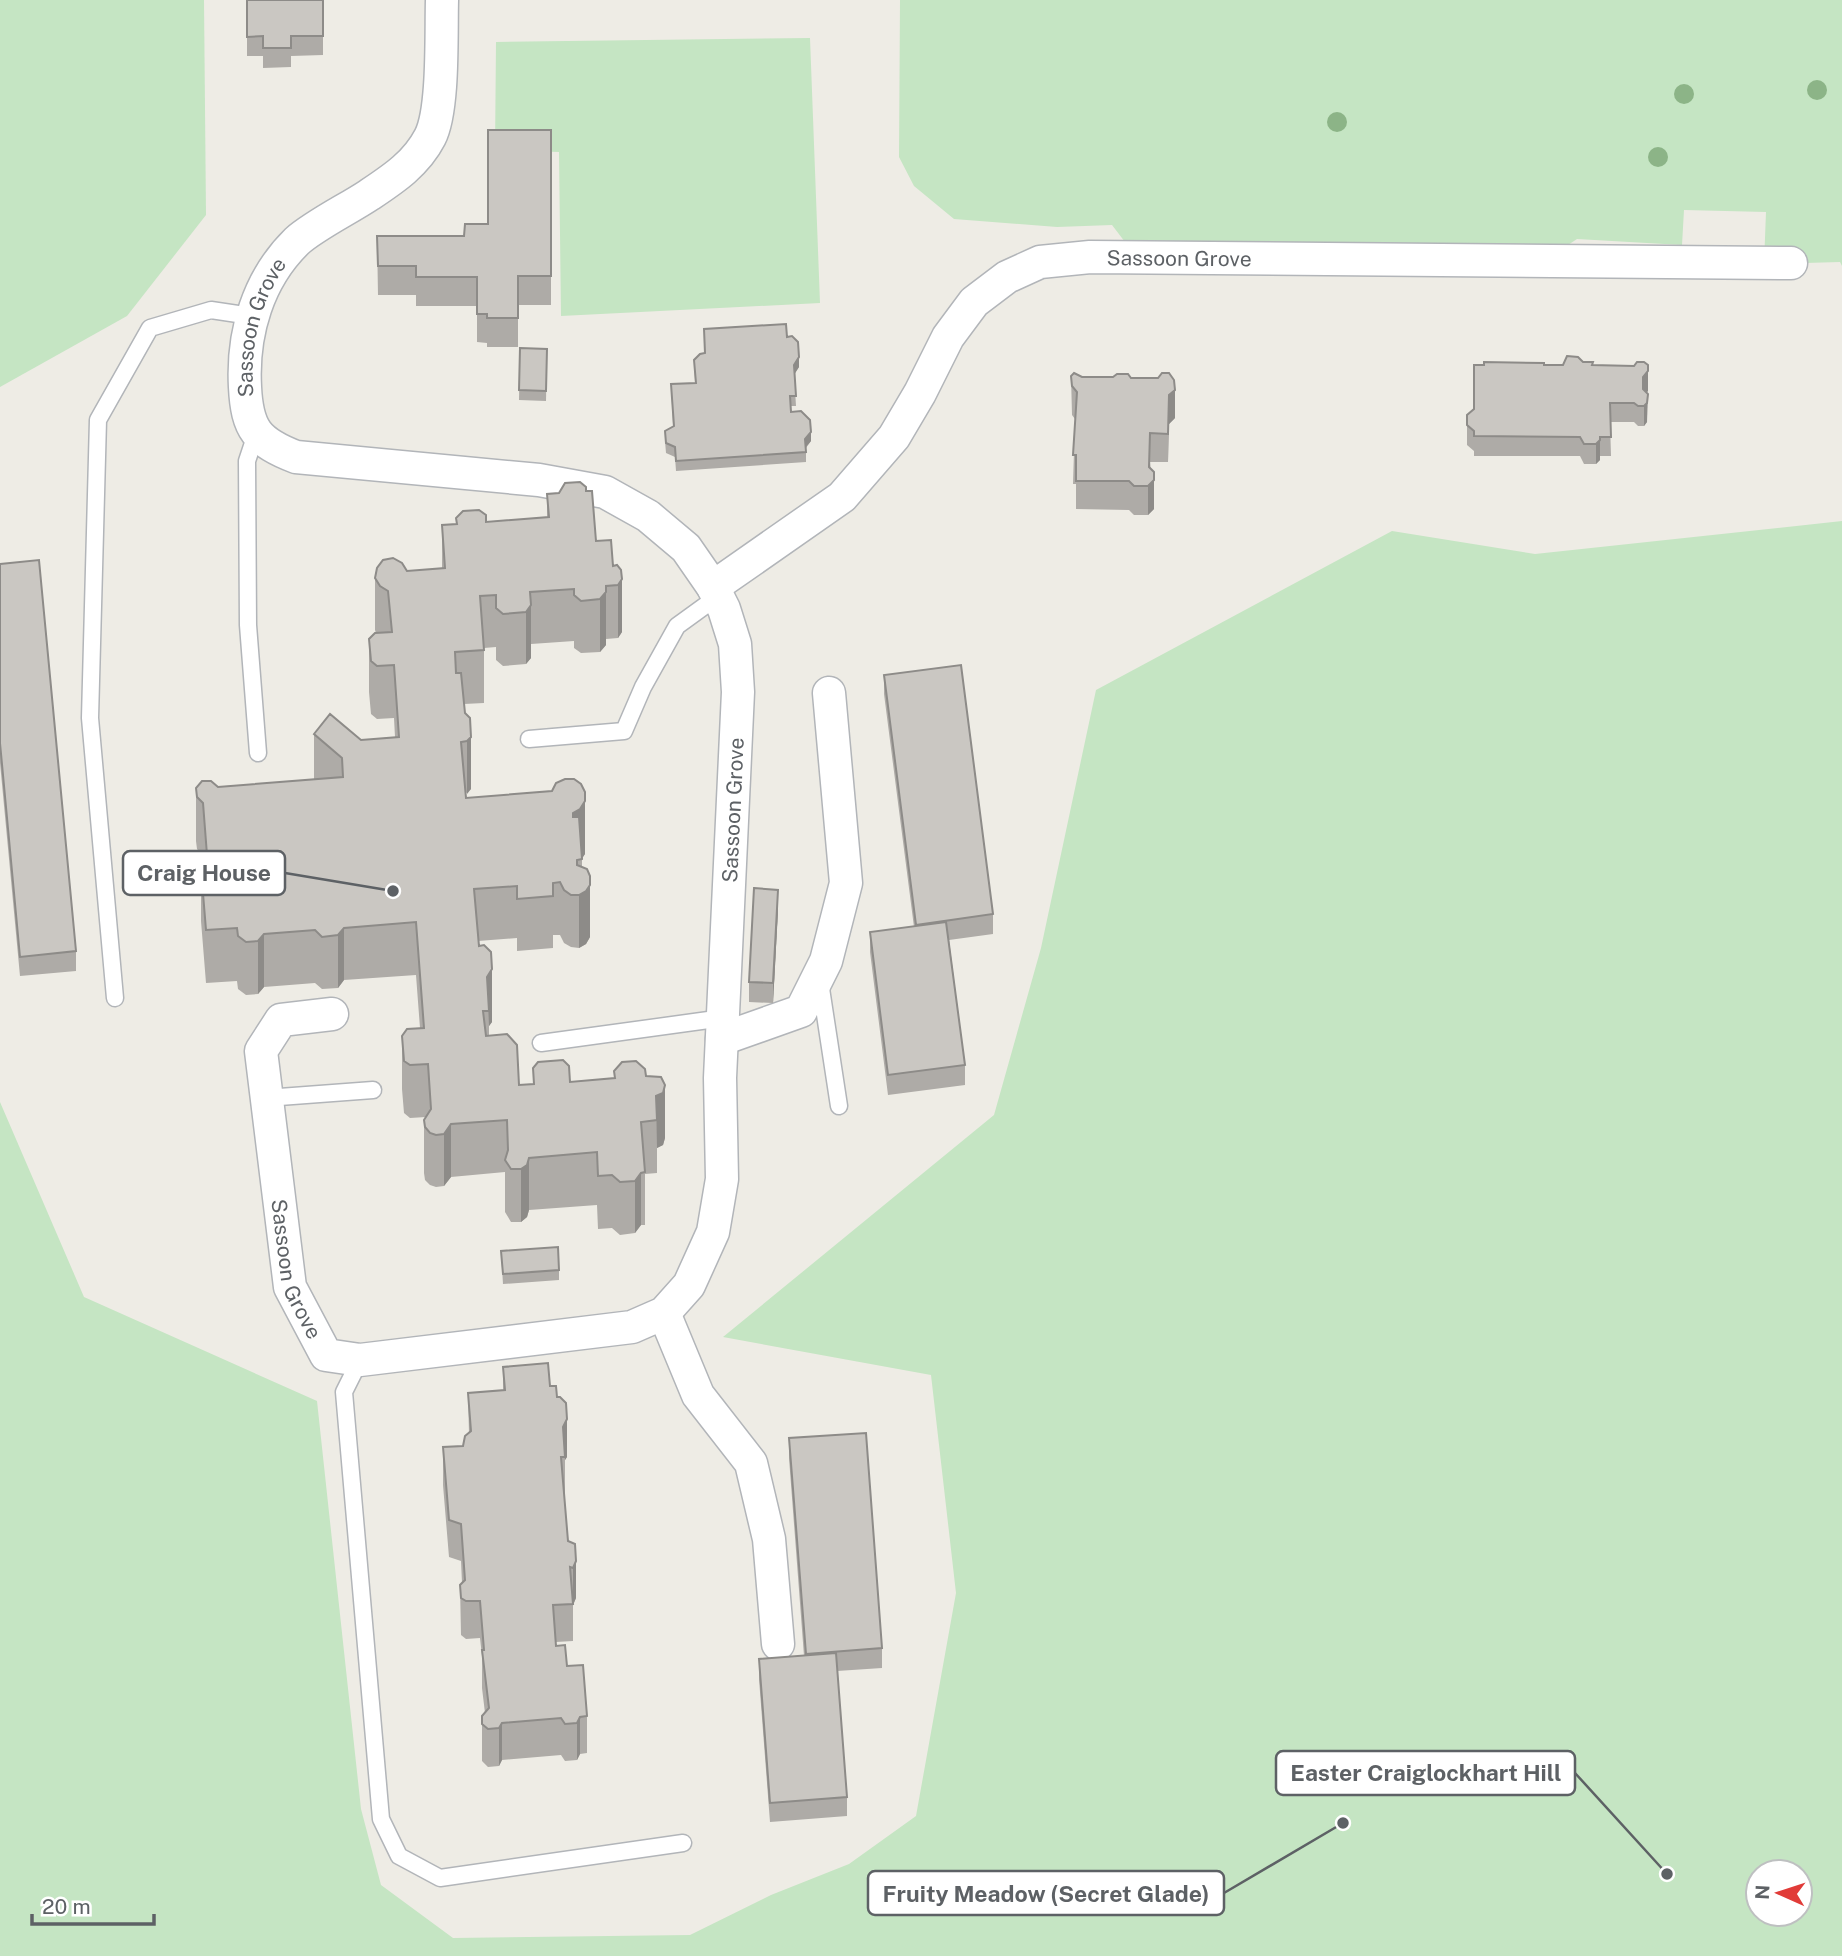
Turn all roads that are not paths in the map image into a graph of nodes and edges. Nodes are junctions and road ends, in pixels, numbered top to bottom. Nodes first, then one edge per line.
1 (442, 0) edge
2 (1791, 263) dead end
3 (251, 316) junction
4 (256, 434) junction
5 (715, 592) junction
6 (830, 693) dead end
7 (528, 739) dead end
8 (258, 753) dead end
9 (819, 976) junction
10 (116, 998) dead end
11 (332, 1014) dead end
12 (722, 1028) junction
13 (541, 1043) dead end
14 (373, 1090) dead end
15 (266, 1098) junction
16 (839, 1106) dead end
17 (664, 1312) junction
18 (360, 1360) junction
19 (778, 1644) dead end
20 (683, 1843) dead end

1 - 3 street, Sassoon Grove
2 - 5 street, Sassoon Grove
3 - 4 street, Sassoon Grove
3 - 10 lane
4 - 5 street, Sassoon Grove
4 - 8 lane
5 - 7 lane
5 - 12 street, Sassoon Grove
6 - 9 street
9 - 12 street
9 - 16 lane
11 - 15 street, Sassoon Grove
12 - 13 lane
12 - 17 street, Sassoon Grove
14 - 15 lane
15 - 18 street, Sassoon Grove
17 - 18 street, Sassoon Grove
17 - 19 street
18 - 20 lane

